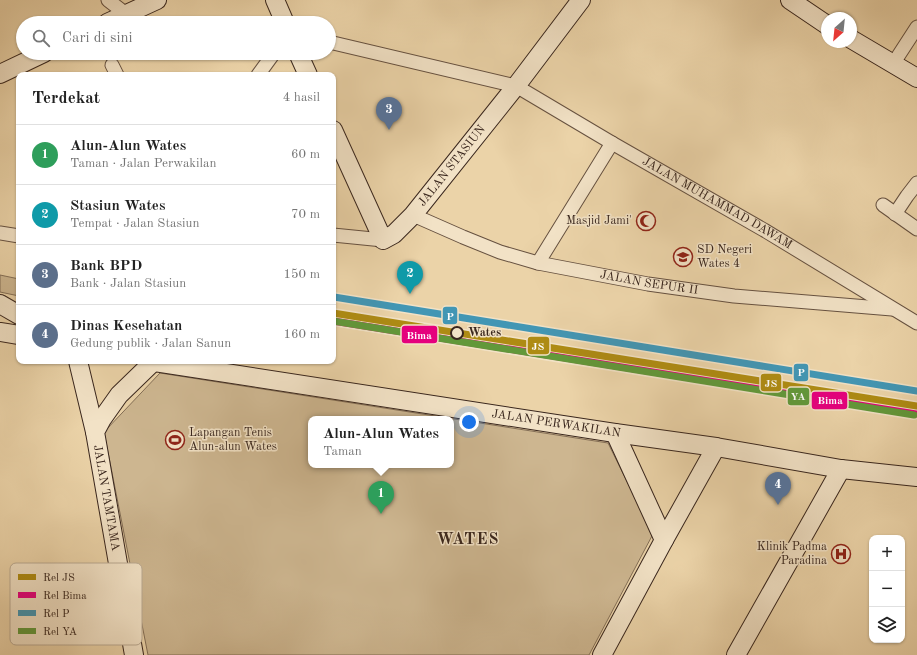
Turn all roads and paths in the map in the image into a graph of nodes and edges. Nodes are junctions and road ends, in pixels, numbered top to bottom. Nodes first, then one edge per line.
1 (108, 0) edge
2 (157, 0) edge
3 (275, 0) edge
4 (581, 0) edge
5 (790, 0) edge
6 (126, 14) junction
7 (122, 16) edge
8 (282, 16) edge
9 (821, 21) edge
10 (917, 27) edge
11 (857, 43) edge
12 (336, 44) edge
13 (29, 60) edge
14 (269, 60) edge
15 (301, 60) edge
16 (893, 64) junction
17 (260, 72) edge
18 (307, 72) edge
19 (0, 74) edge
20 (917, 78) edge
21 (516, 86) junction
22 (336, 137) edge
23 (612, 143) junction
24 (917, 183) edge
25 (883, 205) dead end
26 (895, 214) junction
27 (413, 215) junction
28 (917, 229) edge
29 (0, 233) edge
30 (336, 235) edge
31 (16, 236) edge
32 (383, 240) junction
33 (538, 263) junction
34 (0, 304) edge
35 (894, 309) junction
36 (16, 313) edge
37 (917, 323) edge
38 (0, 332) edge
39 (16, 335) edge
40 (79, 364) edge
41 (148, 364) edge
42 (163, 364) edge
43 (95, 432) junction
44 (615, 433) junction
45 (716, 447) junction
46 (841, 469) junction
47 (917, 477) edge
48 (664, 540) junction
49 (118, 563) edge
50 (132, 645) edge
51 (134, 655) edge
52 (602, 655) edge
53 (736, 655) edge

1 - 6 street
2 - 6 main road
3 - 8 main road
4 - 21 main road, JALAN STASIUN
5 - 9 main road
6 - 7 main road
10 - 16 street
11 - 16 main road
12 - 21 street, JALAN MUHAMMAD DAWAM
13 - 19 main road
14 - 17 street
15 - 18 main road
16 - 20 main road
21 - 23 street, JALAN MUHAMMAD DAWAM
21 - 27 main road, JALAN STASIUN
22 - 32 main road
23 - 33 street
23 - 35 street, JALAN MUHAMMAD DAWAM
24 - 26 street
25 - 26 street
26 - 28 street
27 - 32 main road, JALAN STASIUN
27 - 33 street, JALAN SEPUR II
29 - 31 street
30 - 32 street
33 - 35 street, JALAN SEPUR II
34 - 36 main road
35 - 37 street, JALAN MUHAMMAD DAWAM
38 - 39 main road
40 - 43 main road
41 - 43 main road, JALAN TAMTAMA
42 - 44 main road, JALAN PERWAKILAN
43 - 49 main road, JALAN TAMTAMA
44 - 45 main road, JALAN PERWAKILAN
44 - 48 main road
45 - 46 main road, JALAN PERWAKILAN
45 - 48 main road
46 - 47 main road, JALAN PERWAKILAN
46 - 53 main road
48 - 52 main road
50 - 51 main road, JALAN TAMTAMA

